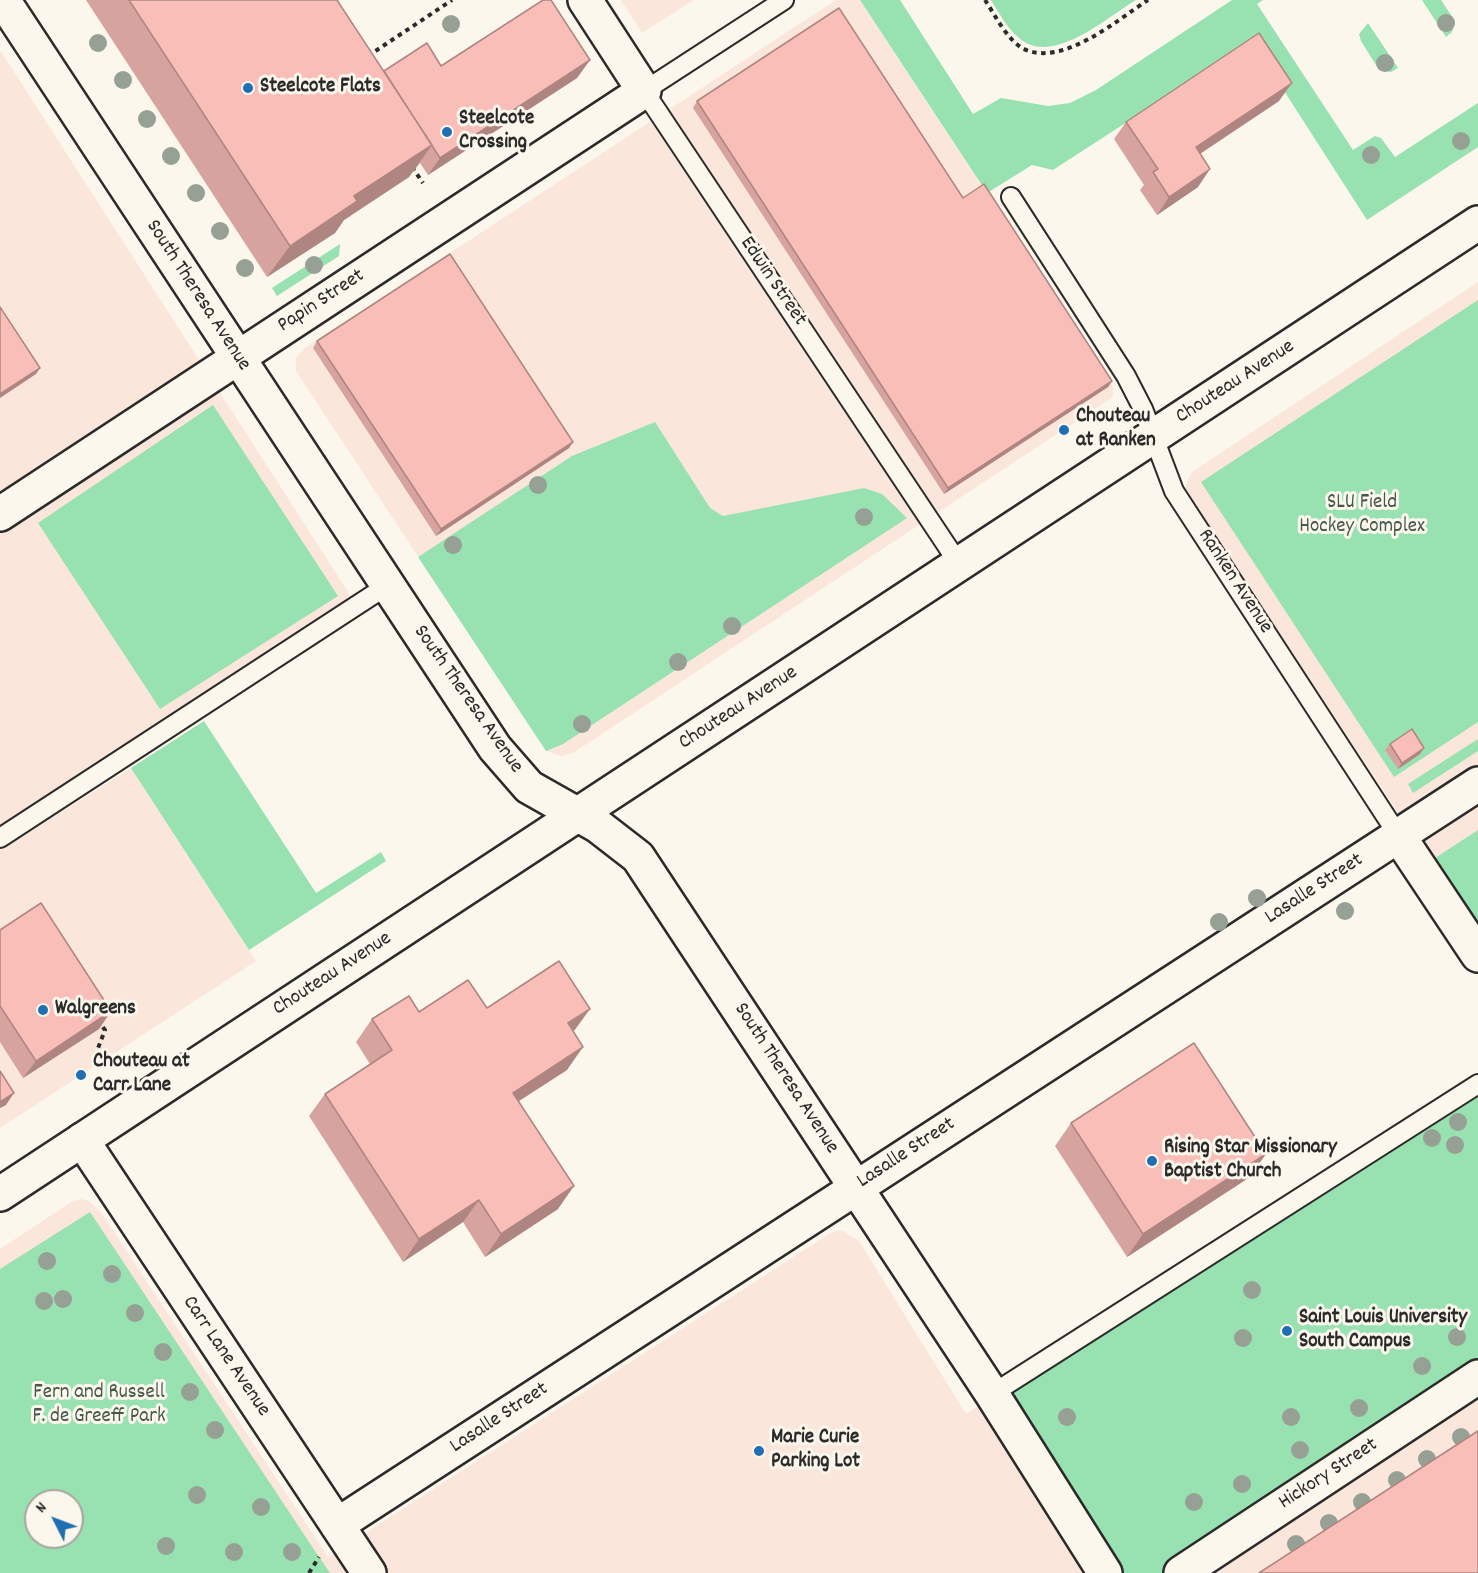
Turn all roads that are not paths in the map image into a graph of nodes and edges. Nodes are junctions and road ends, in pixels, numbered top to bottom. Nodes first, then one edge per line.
1 (3, 0) edge
2 (585, 0) edge
3 (784, 0) edge
4 (644, 91) junction
5 (1011, 197) dead end
6 (1478, 223) edge
7 (238, 357) junction
8 (1153, 437) junction
9 (0, 513) edge
10 (959, 564) junction
11 (388, 585) junction
12 (1478, 784) edge
13 (577, 815) junction
14 (1398, 836) junction
15 (0, 838) edge
16 (1478, 955) edge
17 (1478, 1084) edge
18 (82, 1140) junction
19 (856, 1187) junction
20 (0, 1194) edge
21 (1478, 1377) edge
22 (993, 1394) junction
23 (337, 1525) junction
24 (369, 1573) edge
25 (1105, 1573) edge
26 (1181, 1573) edge

1 - 7 street, South Theresa Avenue
2 - 4 street, Edwin Street
3 - 4 lane
4 - 7 street, Papin Street
4 - 10 lane, Edwin Street
5 - 8 lane, Ranken Avenue
6 - 8 street, Chouteau Avenue
7 - 9 street, Papin Street
7 - 11 street, South Theresa Avenue
8 - 10 street, Chouteau Avenue
8 - 14 lane, Ranken Avenue
10 - 13 street, Chouteau Avenue
11 - 13 street, South Theresa Avenue
11 - 15 lane
12 - 14 street, Lasalle Street
13 - 18 street, Chouteau Avenue
13 - 19 street, South Theresa Avenue
14 - 16 street, Ranken Avenue
14 - 19 street, Lasalle Street
17 - 22 lane
18 - 20 street, Chouteau Avenue
18 - 23 street, Carr Lane Avenue
19 - 22 street, South Theresa Avenue
19 - 23 street, Lasalle Street
21 - 26 street, Hickory Street
22 - 25 street, South Theresa Avenue
23 - 24 street, Carr Lane Avenue

